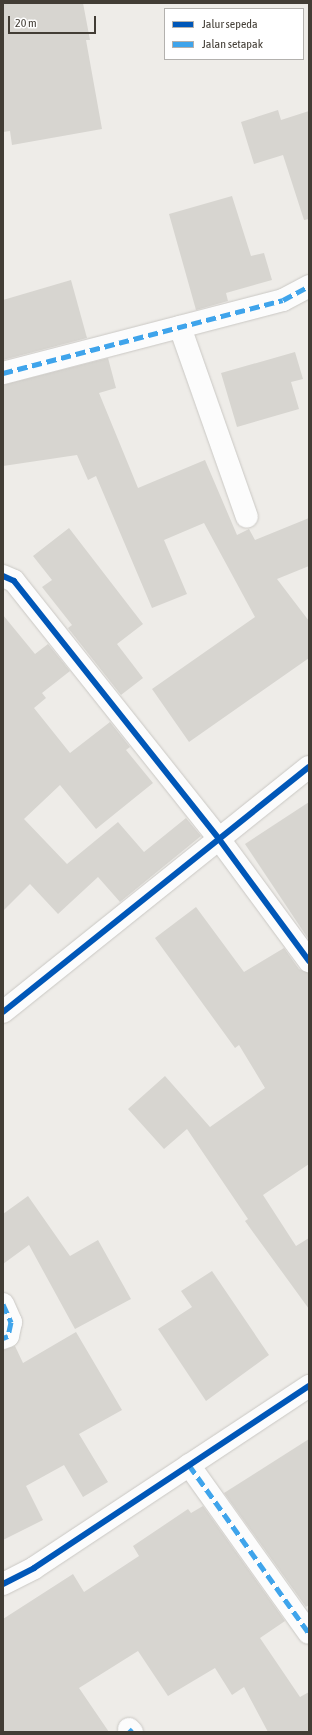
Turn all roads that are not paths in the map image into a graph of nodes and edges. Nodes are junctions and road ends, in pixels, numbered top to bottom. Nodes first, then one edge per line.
1 (309, 286) edge
2 (180, 327) junction
3 (3, 373) edge
4 (247, 517) dead end
5 (3, 576) edge
6 (309, 767) edge
7 (219, 839) junction
8 (309, 961) edge
9 (3, 1012) edge
10 (3, 1304) edge
11 (3, 1338) edge
12 (309, 1386) edge
13 (189, 1465) junction
14 (3, 1584) edge
15 (309, 1633) edge

1 - 2 street
2 - 3 street
2 - 4 street
5 - 7 street
6 - 7 street
7 - 8 street
7 - 9 street
10 - 11 street
12 - 13 street
13 - 14 street
13 - 15 street

